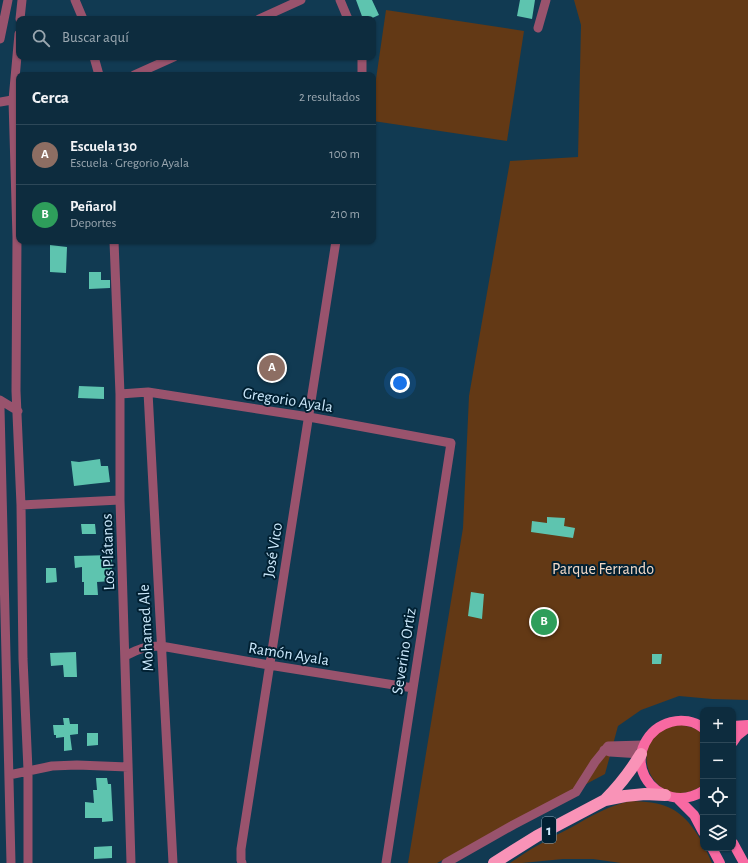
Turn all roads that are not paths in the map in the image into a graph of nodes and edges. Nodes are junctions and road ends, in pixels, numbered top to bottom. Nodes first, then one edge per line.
1 (8, 0) edge
2 (22, 0) edge
3 (75, 0) edge
4 (301, 0) edge
5 (340, 0) edge
6 (546, 0) edge
7 (20, 16) edge
8 (82, 16) edge
9 (265, 16) edge
10 (347, 16) edge
11 (538, 28) dead end
12 (0, 39) edge
13 (18, 60) edge
14 (95, 60) edge
15 (167, 60) edge
16 (362, 60) edge
17 (17, 72) edge
18 (97, 72) edge
19 (141, 72) edge
20 (362, 72) edge
21 (16, 100) edge
22 (0, 102) edge
23 (18, 244) edge
24 (114, 244) edge
25 (336, 244) edge
26 (16, 391) junction
27 (148, 392) junction
28 (120, 394) junction
29 (0, 400) edge
30 (0, 408) edge
31 (18, 411) junction
32 (309, 417) junction
33 (451, 443) joint
34 (120, 500) junction
35 (22, 505) junction
36 (161, 646) junction
37 (125, 656) junction
38 (3, 659) edge
39 (23, 659) junction
40 (269, 665) junction
41 (413, 688) junction
42 (689, 721) junction
43 (700, 723) edge
44 (700, 725) edge
45 (736, 726) edge
46 (748, 726) edge
47 (736, 738) edge
48 (643, 750) junction
49 (128, 767) junction
50 (28, 770) junction
51 (9, 775) junction
52 (700, 793) edge
53 (671, 797) junction
54 (605, 800) junction
55 (700, 826) edge
56 (736, 848) edge
57 (714, 851) edge
58 (11, 863) edge
59 (28, 863) edge
60 (131, 863) edge
61 (173, 863) edge
62 (242, 863) edge
63 (386, 863) edge
64 (446, 863) edge
65 (494, 863) edge
66 (720, 863) edge
67 (744, 863) edge

1 - 12 street
2 - 7 street
3 - 8 street
4 - 9 street
5 - 10 street
6 - 11 street
13 - 17 street
14 - 18 street
15 - 19 street
16 - 20 street
21 - 22 street
23 - 26 street
24 - 28 street, Los Plátanos
25 - 32 street, José Vico
26 - 29 street
26 - 31 street
27 - 28 street, Gregorio Ayala
27 - 32 street, Gregorio Ayala
27 - 36 street, Mohamed Ale
28 - 34 street, Los Plátanos
29 - 31 street
30 - 38 street
31 - 35 street
32 - 33 street, Gregorio Ayala
32 - 40 street, José Vico
33 - 41 street, Severino Ortiz
34 - 35 street
34 - 37 street, Los Plátanos
35 - 39 street
36 - 37 street, Ramón Ayala
36 - 40 street, Ramón Ayala
36 - 61 street, Mohamed Ale
37 - 49 street, Los Plátanos
38 - 39 street
38 - 51 street
39 - 50 street
40 - 41 street, Ramón Ayala
40 - 62 street, José Vico
41 - 63 street, Severino Ortiz
42 - 43 main road, 1
42 - 44 main road
42 - 48 main road, 1
45 - 46 main road
46 - 47 main road
48 - 53 main road
48 - 54 highway, 1
48 - 64 street
49 - 50 street
49 - 60 street, Los Plátanos
50 - 51 street
50 - 59 street
51 - 58 street
52 - 53 main road, 1
53 - 54 highway, 1
53 - 55 main road
54 - 65 highway, 1
56 - 67 main road
57 - 66 main road

